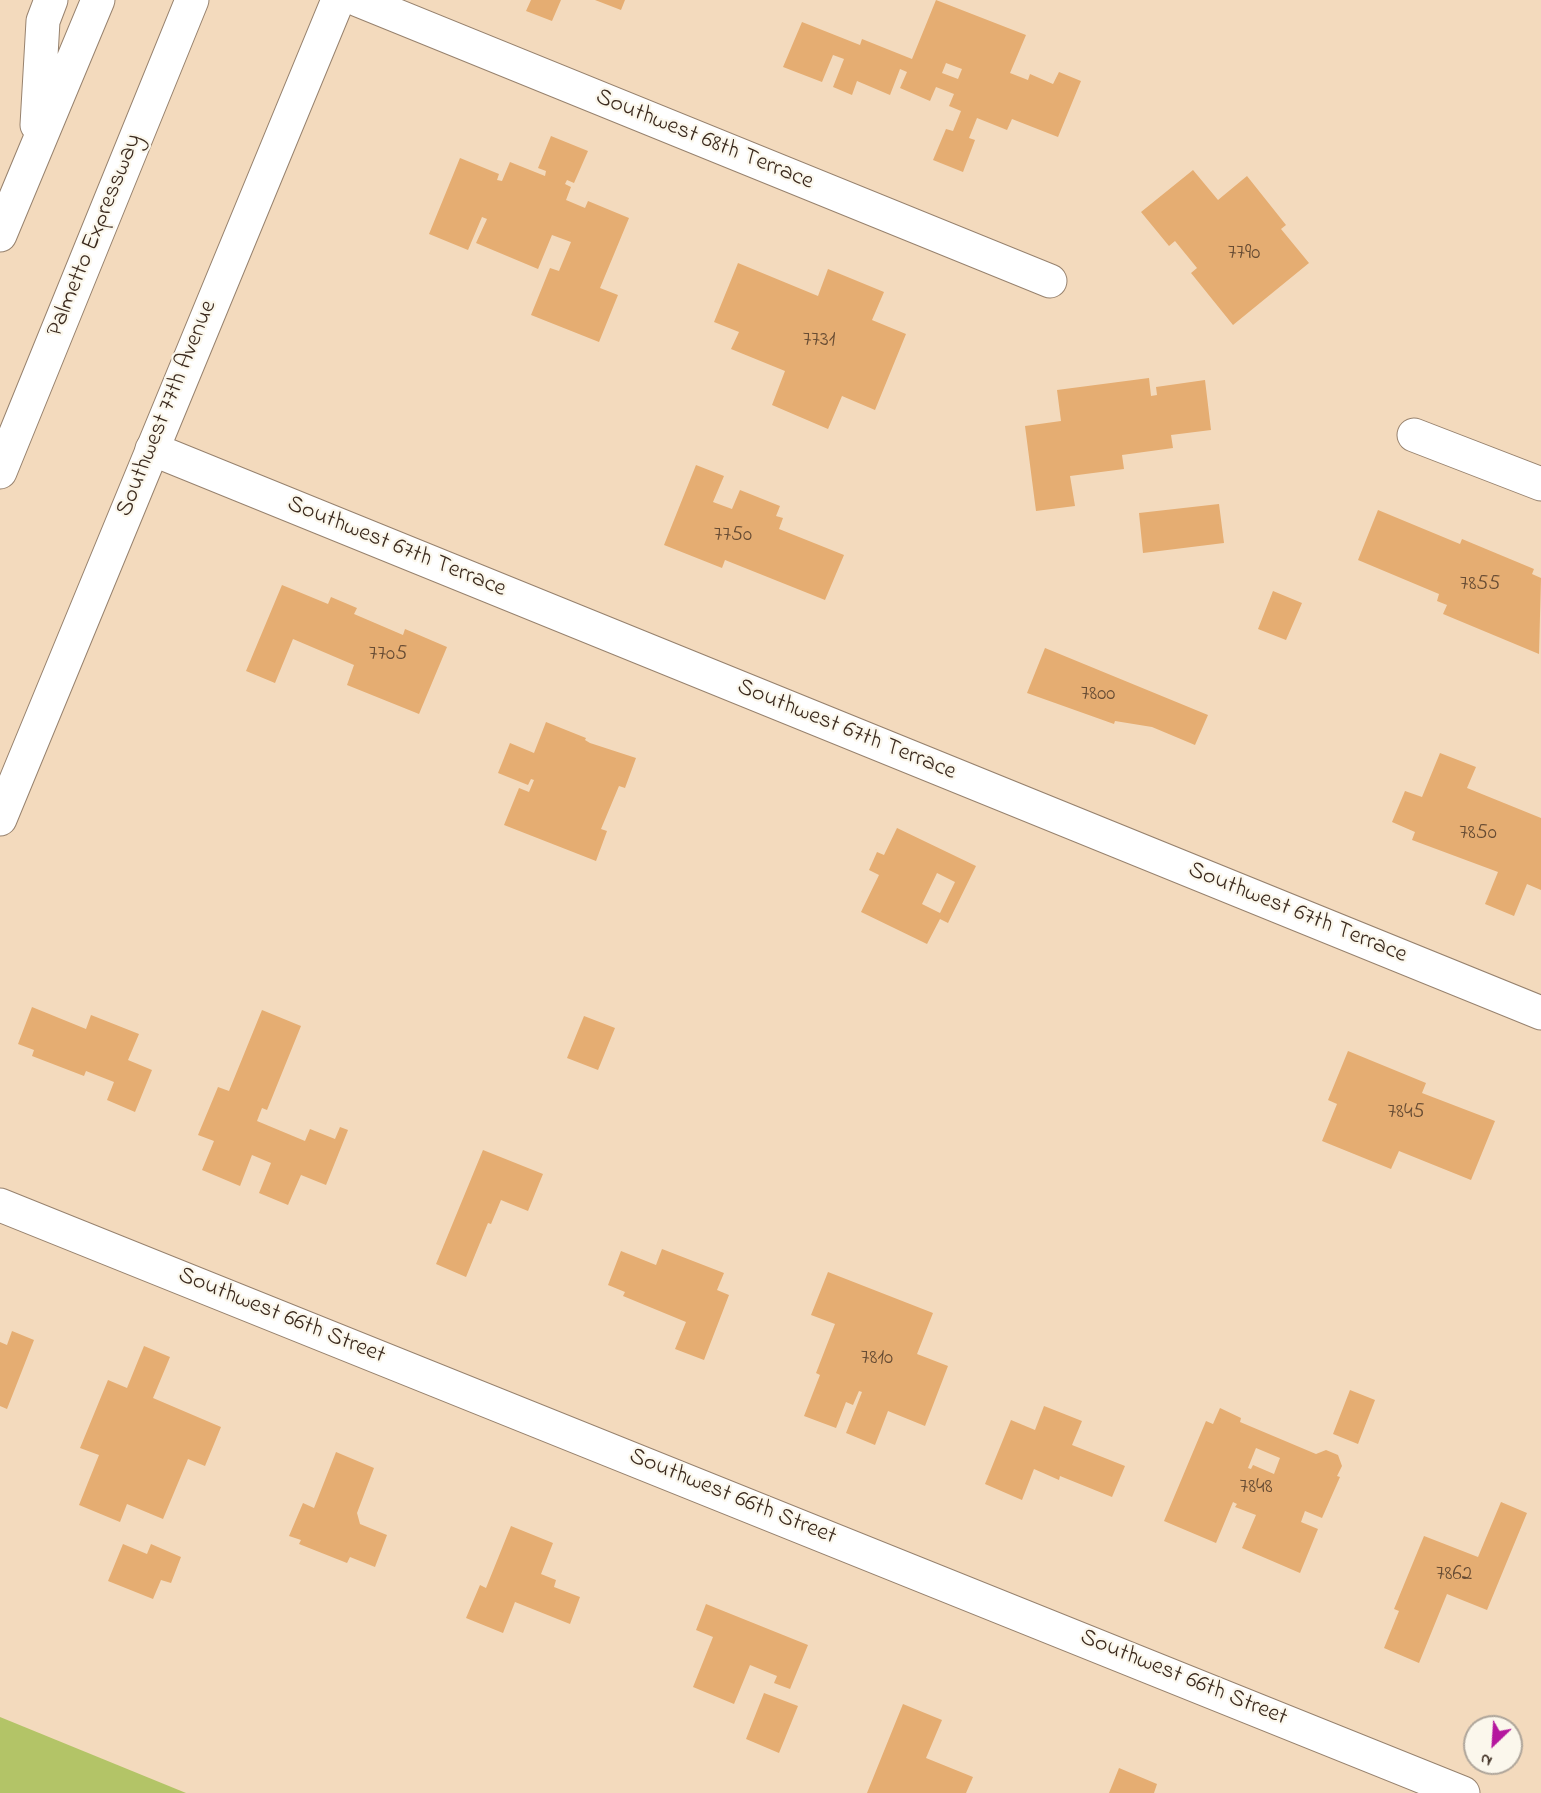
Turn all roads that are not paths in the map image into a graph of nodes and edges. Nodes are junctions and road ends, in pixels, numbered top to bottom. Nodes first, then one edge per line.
1 (51, 0) edge
2 (98, 0) edge
3 (192, 0) edge
4 (338, 0) edge
5 (358, 0) edge
6 (35, 151) junction
7 (0, 235) edge
8 (1050, 281) dead end
9 (1414, 435) dead end
10 (152, 449) junction
11 (0, 472) edge
12 (1541, 484) edge
13 (0, 819) edge
14 (1541, 1013) edge
15 (0, 1205) edge
16 (1463, 1793) edge

1 - 6 main road
2 - 6 main road
3 - 11 main road, Palmetto Expressway
4 - 10 main road, Southwest 77th Avenue
5 - 8 main road, Southwest 68th Terrace
6 - 7 main road
9 - 12 main road
10 - 13 main road, Southwest 77th Avenue
10 - 14 main road, Southwest 67th Terrace
15 - 16 main road, Southwest 66th Street

